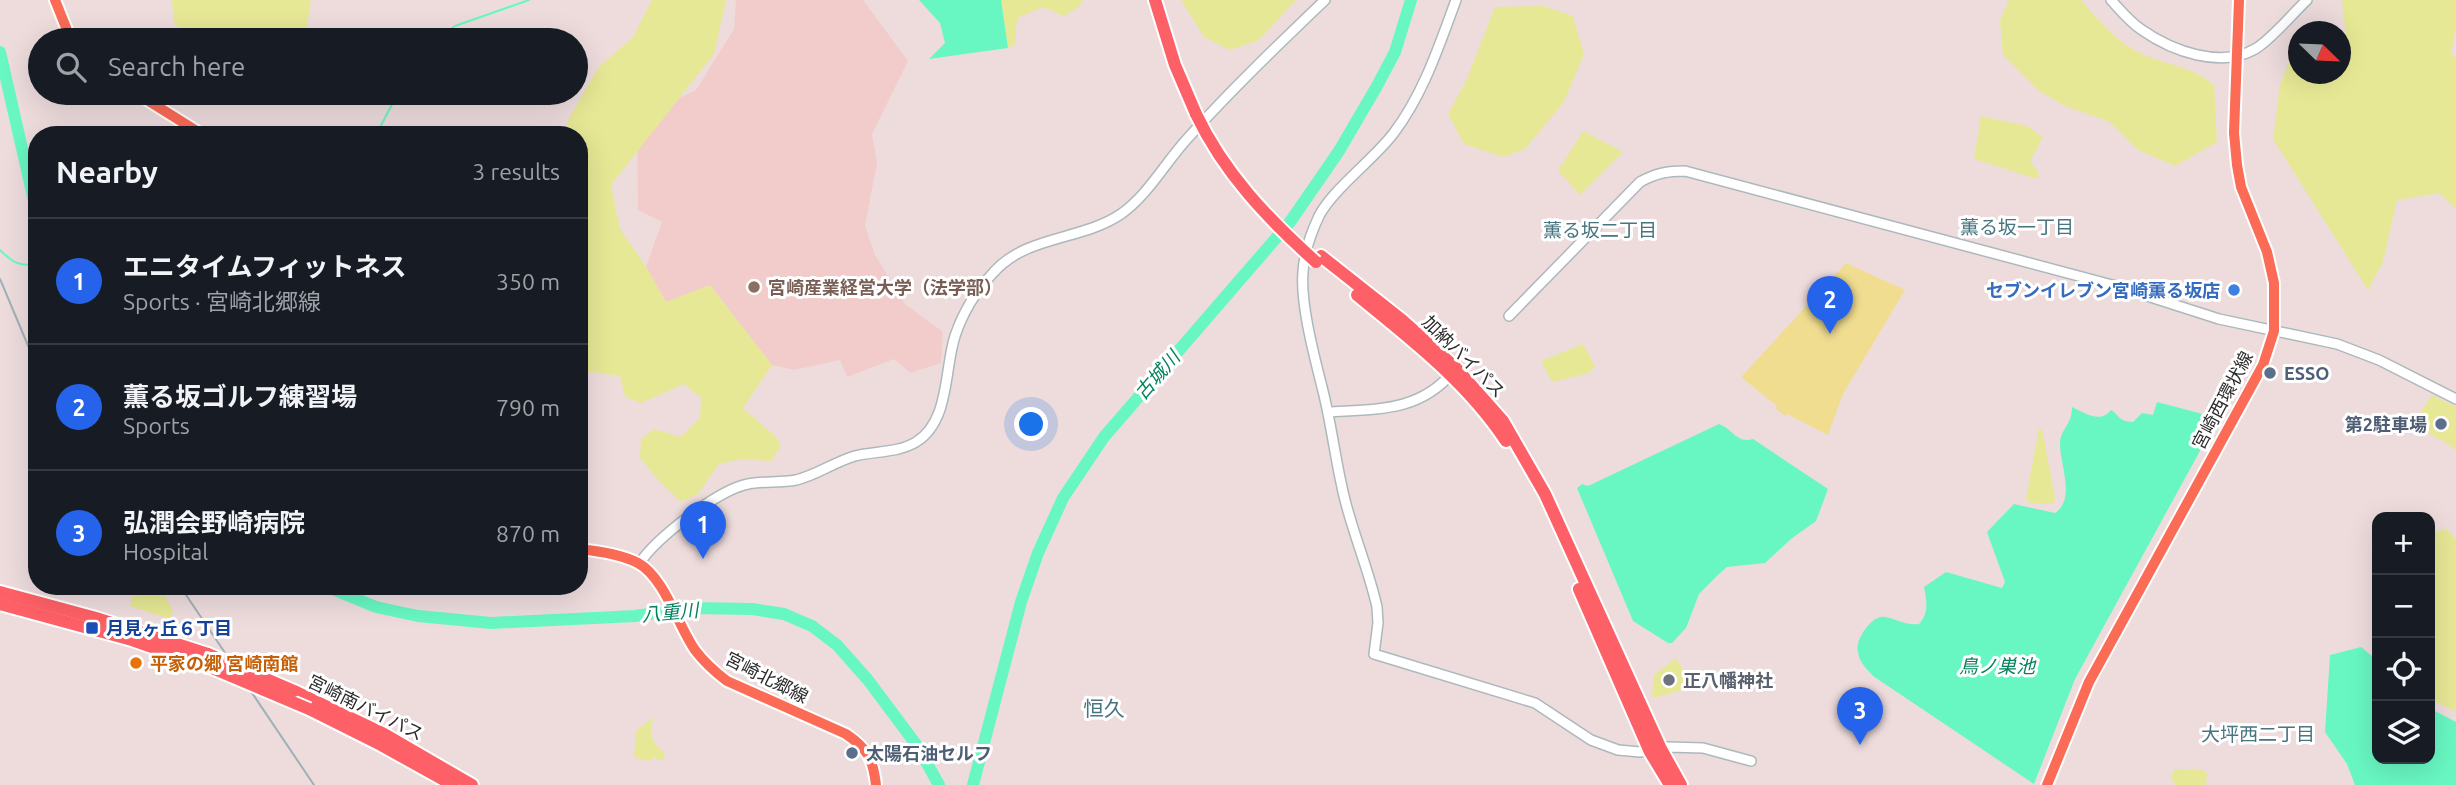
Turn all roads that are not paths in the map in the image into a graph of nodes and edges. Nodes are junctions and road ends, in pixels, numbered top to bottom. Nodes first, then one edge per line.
1 (55, 0) edge
2 (1155, 0) edge
3 (1162, 0) edge
4 (1325, 0) edge
5 (1456, 0) edge
6 (2111, 0) edge
7 (2307, 0) edge
8 (2239, 1) edge
9 (66, 28) edge
10 (2236, 56) junction
11 (153, 105) edge
12 (1200, 111) junction
13 (188, 126) edge
14 (1509, 316) dead end
15 (2274, 331) junction
16 (1453, 371) junction
17 (2456, 399) edge
18 (1328, 412) junction
19 (588, 551) edge
20 (639, 564) junction
21 (0, 592) edge
22 (0, 604) edge
23 (1656, 750) junction
24 (1751, 761) dead end
25 (453, 785) edge
26 (472, 785) edge
27 (876, 785) edge
28 (1670, 785) edge
29 (1681, 785) edge
30 (2047, 785) edge

1 - 9 main road
2 - 12 highway, 加納バイパス
3 - 12 highway, 加納バイパス
4 - 20 street
5 - 18 street
6 - 10 street
7 - 10 street
8 - 10 main road, 宮崎西環状線
10 - 15 main road, 宮崎西環状線
11 - 13 main road
12 - 16 highway, 加納バイパス, bridge
14 - 15 street
15 - 17 street
15 - 30 main road, 宮崎西環状線
16 - 18 street
16 - 23 highway, 加納バイパス
18 - 23 street
19 - 20 main road
20 - 27 main road, 宮崎北郷線
21 - 26 highway, 宮崎南バイパス, bridge
22 - 25 highway, 宮崎南バイパス, bridge
23 - 24 street
23 - 28 highway, 加納バイパス
23 - 29 highway, 加納バイパス

